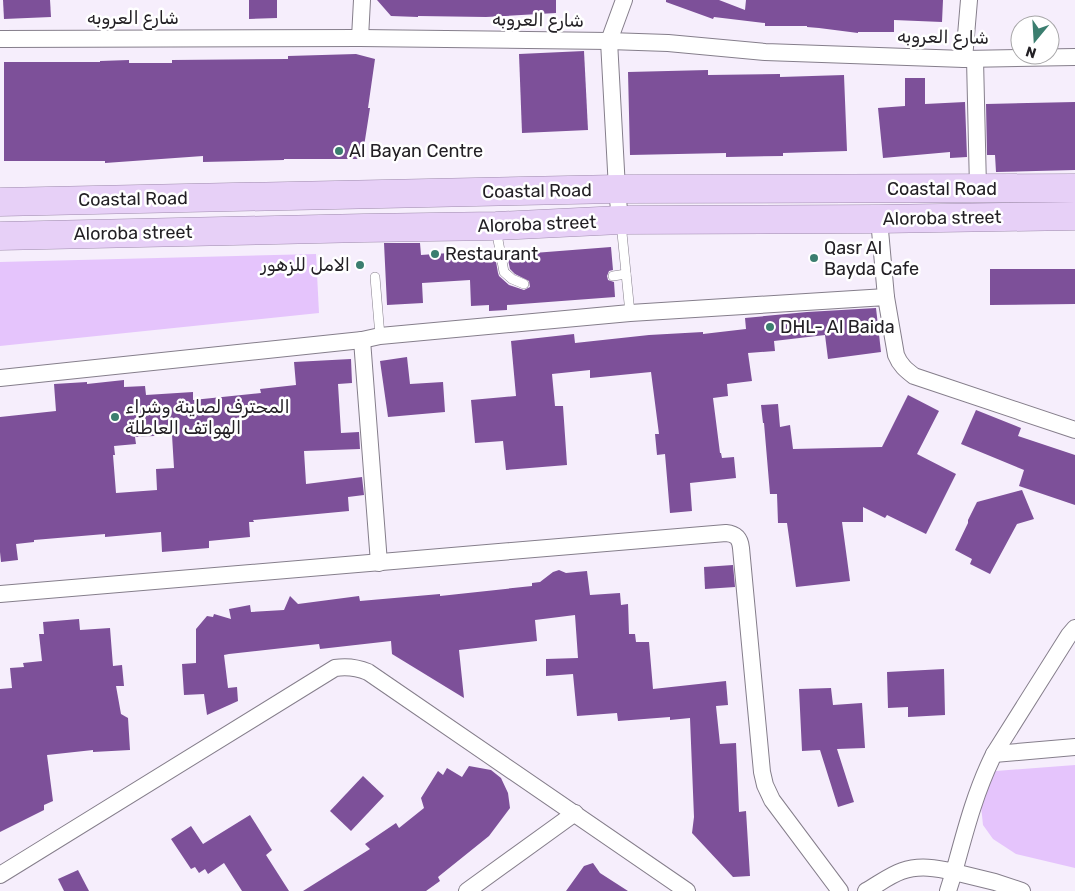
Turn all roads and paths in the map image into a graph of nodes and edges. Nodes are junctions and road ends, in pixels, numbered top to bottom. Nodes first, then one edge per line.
1 (362, 0) edge
2 (624, 0) edge
3 (969, 0) edge
4 (360, 38) junction
5 (0, 39) edge
6 (609, 41) junction
7 (1075, 57) edge
8 (969, 59) junction
9 (978, 188) junction
10 (1075, 188) edge
11 (617, 189) junction
12 (0, 202) edge
13 (1075, 216) edge
14 (620, 220) junction
15 (879, 220) junction
16 (496, 226) junction
17 (0, 236) edge
18 (626, 274) junction
19 (613, 276) dead end
20 (375, 277) dead end
21 (524, 284) dead end
22 (886, 297) junction
23 (630, 313) junction
24 (380, 336) junction
25 (362, 340) junction
26 (0, 378) edge
27 (1075, 430) edge
28 (379, 563) junction
29 (0, 594) edge
30 (1075, 628) edge
31 (1075, 747) edge
32 (994, 754) junction
33 (575, 813) junction
34 (954, 872) junction
35 (0, 875) edge
36 (467, 891) edge
37 (688, 891) edge
38 (840, 891) edge
39 (866, 891) edge
40 (948, 891) edge
41 (1022, 891) edge

1 - 4 street
2 - 6 street
3 - 8 street
4 - 5 street, شارع العروبه
4 - 6 street, شارع العروبه
6 - 8 street, شارع العروبه
6 - 11 street
7 - 8 street, شارع العروبه
8 - 9 street
9 - 10 highway, Coastal Road
9 - 11 highway, Coastal Road
11 - 12 highway, Coastal Road
11 - 14 street
13 - 15 highway, Aloroba street
14 - 15 highway, Aloroba street
14 - 16 highway, Aloroba street
14 - 18 lane
15 - 22 street
16 - 17 highway, Aloroba street
16 - 21 lane
18 - 19 lane
18 - 23 lane
20 - 24 lane
22 - 23 street
22 - 27 street
23 - 24 street
24 - 25 street
25 - 26 street
25 - 28 street
28 - 29 street
28 - 38 street
30 - 32 street
31 - 32 street
32 - 34 street
33 - 35 street
33 - 36 street
33 - 37 street
34 - 39 street
34 - 40 street
34 - 41 street

